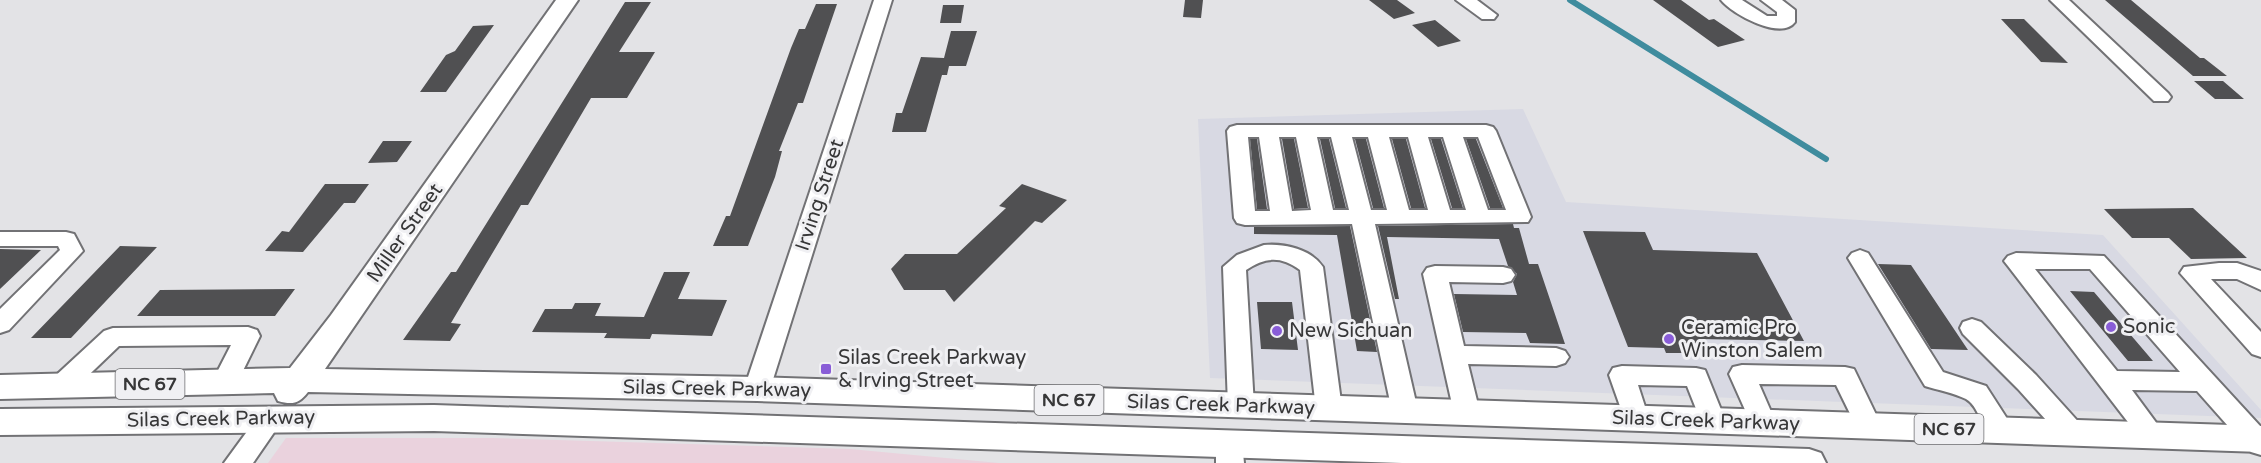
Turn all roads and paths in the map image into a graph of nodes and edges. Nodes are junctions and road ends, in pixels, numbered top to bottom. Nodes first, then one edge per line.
1 (567, 0) edge
2 (883, 0) edge
3 (1465, 0) edge
4 (1730, 0) edge
5 (1770, 0) edge
6 (2059, 0) edge
7 (1488, 15) dead end
8 (2161, 97) dead end
9 (1268, 131) junction
10 (1305, 131) junction
11 (1340, 131) junction
12 (1377, 131) junction
13 (1416, 131) junction
14 (1451, 131) junction
15 (1362, 217) junction
16 (1400, 217) junction
17 (1442, 217) junction
18 (1479, 217) junction
19 (1282, 218) junction
20 (1324, 218) junction
21 (0, 239) edge
22 (1860, 258) dead end
23 (1503, 275) dead end
24 (2261, 282) edge
25 (0, 324) edge
26 (1972, 328) dead end
27 (2261, 348) edge
28 (1454, 355) junction
29 (1556, 357) dead end
30 (299, 380) junction
31 (2110, 380) junction
32 (225, 382) junction
33 (2204, 382) junction
34 (61, 386) junction
35 (0, 387) edge
36 (757, 389) junction
37 (1241, 406) junction
38 (1329, 409) junction
39 (1405, 411) junction
40 (1467, 413) junction
41 (271, 418) junction
42 (1636, 419) junction
43 (0, 422) edge
44 (1713, 422) junction
45 (1763, 423) junction
46 (1869, 427) junction
47 (1987, 431) junction
48 (2073, 434) junction
49 (2153, 436) junction
50 (2259, 441) edge
51 (1229, 453) edge
52 (1618, 460) edge
53 (238, 463) edge
54 (1809, 463) edge

1 - 30 main road, Miller Street
2 - 36 street, Irving Street
3 - 7 street
4 - 5 street
6 - 8 street
9 - 10 street
9 - 19 street
9 - 19 street
10 - 11 street
10 - 20 street
11 - 12 street
11 - 15 street
12 - 13 street
12 - 16 street
13 - 14 street
13 - 17 street
14 - 18 street
14 - 18 street
15 - 16 street
15 - 20 street
15 - 39 street
16 - 17 street
17 - 18 street
19 - 20 street
21 - 25 street
22 - 47 street
23 - 28 street
24 - 27 street
26 - 48 street
28 - 29 street
28 - 40 street
30 - 32 main road, Silas Creek Parkway / NC 67
30 - 36 main road, Silas Creek Parkway / NC 67
30 - 41 main road, Miller Street
31 - 33 street
31 - 33 street
31 - 49 street
32 - 34 main road, Silas Creek Parkway / NC 67
32 - 34 street
33 - 50 street
34 - 35 main road, Silas Creek Parkway / NC 67
36 - 37 main road, Silas Creek Parkway / NC 67
37 - 38 main road, Silas Creek Parkway / NC 67
37 - 38 street
38 - 39 main road, Silas Creek Parkway / NC 67
39 - 40 main road, Silas Creek Parkway / NC 67
40 - 42 main road, Silas Creek Parkway / NC 67
41 - 43 main road, Silas Creek Parkway / NC 67
41 - 51 main road, Silas Creek Parkway / NC 67
41 - 53 street, Miller Street
42 - 44 main road, Silas Creek Parkway / NC 67
42 - 44 street
44 - 45 main road, Silas Creek Parkway / NC 67
45 - 46 main road, Silas Creek Parkway / NC 67
45 - 46 street
46 - 47 main road, Silas Creek Parkway / NC 67
47 - 48 main road, Silas Creek Parkway / NC 67
47 - 52 main road
48 - 49 main road, Silas Creek Parkway / NC 67
49 - 50 main road, Silas Creek Parkway / NC 67
51 - 52 main road, Silas Creek Parkway / NC 67
52 - 54 main road, Silas Creek Parkway / NC 67

